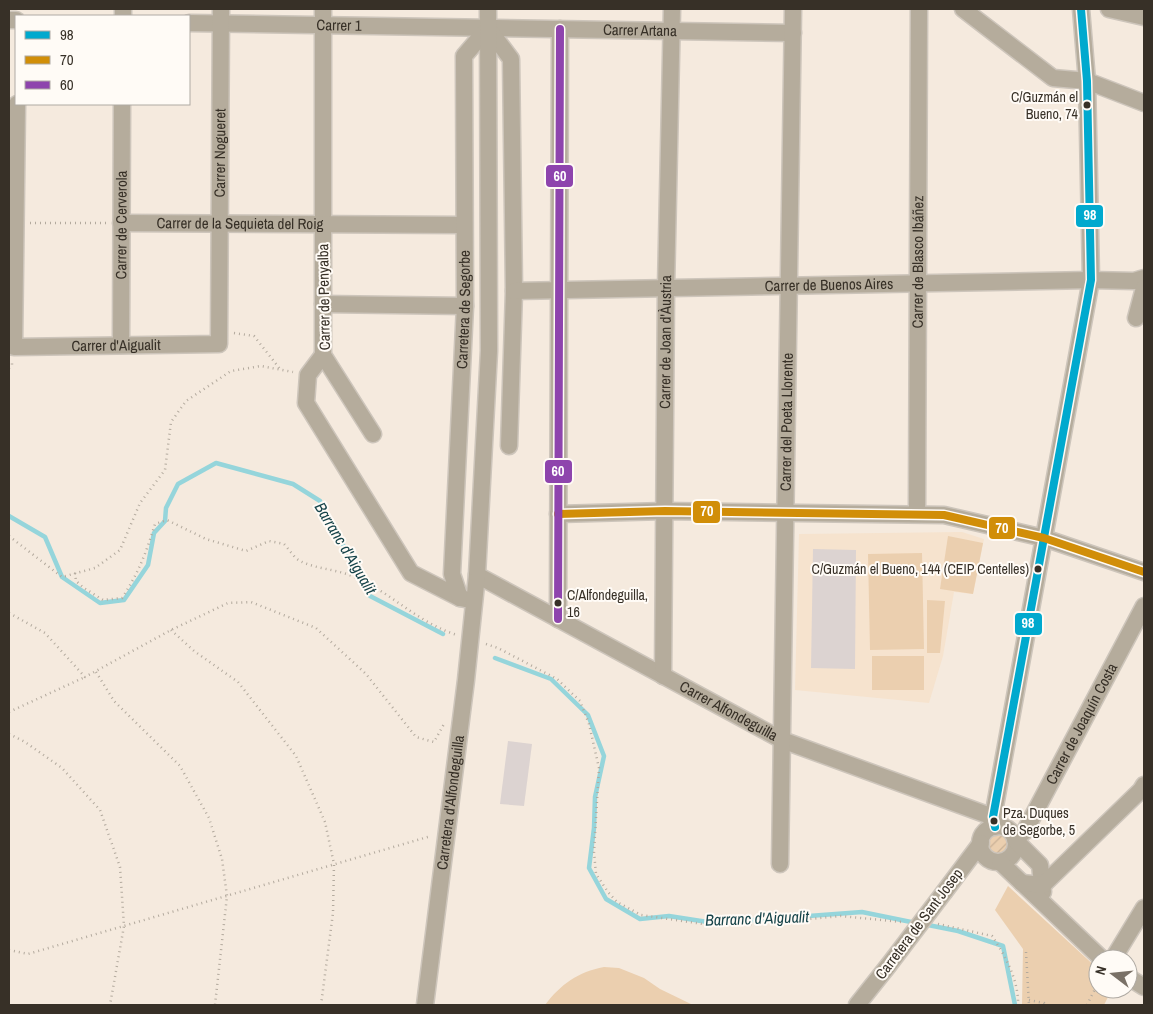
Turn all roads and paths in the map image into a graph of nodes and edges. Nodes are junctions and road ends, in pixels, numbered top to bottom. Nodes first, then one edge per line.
1 (488, 9) edge
2 (672, 9) edge
3 (793, 9) edge
4 (918, 9) edge
5 (964, 9) edge
6 (1081, 9) edge
7 (1109, 9) edge
8 (221, 16) edge
9 (323, 17) edge
10 (1144, 17) edge
11 (190, 23) edge
12 (488, 28) junction
13 (560, 29) junction
14 (672, 31) junction
15 (793, 33) junction
16 (1088, 81) junction
17 (1144, 103) edge
18 (17, 105) edge
19 (122, 105) edge
20 (16, 223) junction
21 (121, 223) junction
22 (219, 224) junction
23 (323, 224) junction
24 (464, 225) junction
25 (1144, 278) edge
26 (1091, 280) junction
27 (918, 283) junction
28 (789, 286) junction
29 (666, 288) junction
30 (1144, 288) edge
31 (559, 290) junction
32 (514, 291) junction
33 (323, 304) junction
34 (465, 306) junction
35 (1136, 318) dead end
36 (219, 339) junction
37 (121, 345) junction
38 (323, 356) junction
39 (281, 370) junction
40 (308, 375) junction
41 (373, 434) dead end
42 (510, 446) dead end
43 (665, 511) junction
44 (786, 512) junction
45 (558, 514) junction
46 (917, 514) junction
47 (9, 536) edge
48 (1044, 538) junction
49 (1144, 572) edge
50 (75, 573) junction
51 (477, 575) junction
52 (467, 600) junction
53 (1144, 606) edge
54 (9, 613) edge
55 (558, 619) junction
56 (171, 630) junction
57 (461, 636) dead end
58 (483, 644) dead end
59 (96, 672) junction
60 (663, 676) junction
61 (85, 677) junction
62 (9, 712) edge
63 (445, 717) dead end
64 (9, 734) edge
65 (782, 740) junction
66 (1143, 789) edge
67 (994, 822) junction
68 (447, 832) junction
69 (1016, 840) junction
70 (981, 843) junction
71 (1000, 862) junction
72 (334, 864) junction
73 (780, 864) dead end
74 (1022, 883) junction
75 (1043, 885) junction
76 (227, 896) junction
77 (1045, 904) junction
78 (1144, 908) edge
79 (904, 922) dead end
80 (932, 924) dead end
81 (124, 926) junction
82 (1092, 949) edge
83 (1120, 949) edge
84 (9, 950) edge
85 (1026, 952) dead end
86 (1029, 1000) junction
87 (110, 1005) edge
88 (214, 1005) edge
89 (320, 1005) edge
90 (425, 1005) edge
91 (857, 1005) edge
92 (1018, 1005) edge
93 (1029, 1005) edge
94 (1045, 1005) edge

1 - 12 street, Carretera de Segorbe
2 - 14 street, Carrer de Joan d'Àustria
3 - 15 street, Carrer del Poeta Llorente
4 - 27 street, Carrer de Blasco Ibáñez
5 - 16 street
6 - 16 street
7 - 10 street
8 - 9 street, Carrer 1
8 - 11 street, Carrer 1
8 - 22 street, Carrer Nogueret
9 - 12 street, Carrer 1
9 - 23 street, Carrer de Penyalba
12 - 13 street, Carrer Artana
12 - 24 street, Carretera de Segorbe
12 - 32 street
12 - 51 street, Carretera de Segorbe
13 - 14 street, Carrer Artana
13 - 31 street
14 - 15 street, Carrer Artana
14 - 29 street, Carrer de Joan d'Àustria
15 - 28 street, Carrer del Poeta Llorente
16 - 17 street
16 - 26 street
18 - 20 street
19 - 21 street, Carrer de Cerverola
20 - 21 path
20 - 37 street, Carrer d'Aigualit
21 - 22 street, Carrer de la Sequieta del Roig
21 - 37 street, Carrer de Cerverola
22 - 23 street, Carrer de la Sequieta del Roig
22 - 36 street, Carrer Nogueret
23 - 24 street, Carrer de la Sequieta del Roig
23 - 33 street, Carrer de Penyalba
24 - 34 street, Carretera de Segorbe
25 - 26 street, Carrer de Buenos Aires
26 - 27 street, Carrer de Buenos Aires
26 - 48 street
27 - 28 street, Carrer de Buenos Aires
27 - 46 street, Carrer de Blasco Ibáñez
28 - 29 street, Carrer de Buenos Aires
28 - 44 street, Carrer del Poeta Llorente
29 - 31 street, Carrer de Buenos Aires
29 - 43 street, Carrer de Joan d'Àustria
30 - 35 street
31 - 32 street, Carrer de Buenos Aires
31 - 45 street
32 - 42 street
33 - 34 street
33 - 38 street, Carrer de Penyalba
34 - 52 street, Carretera de Segorbe
36 - 37 street, Carrer d'Aigualit
36 - 39 path
38 - 40 street
38 - 41 street, Carrer de Penyalba
39 - 40 path
39 - 50 path
40 - 52 street
43 - 44 street
43 - 45 street
43 - 60 street, Carrer de Joan d'Àustria
44 - 46 street
44 - 65 street, Carrer del Poeta Llorente
45 - 55 street
46 - 48 street
47 - 50 path
48 - 49 street
48 - 67 street
50 - 57 path
51 - 52 street, Carretera de Segorbe
51 - 55 street, Carrer Alfondeguilla
52 - 68 street, Carretera d'Alfondeguilla
53 - 69 street, Carrer de Joaquín Costa
54 - 61 path
55 - 60 street, Carrer Alfondeguilla
56 - 59 path
56 - 63 path
56 - 72 path
58 - 79 path
59 - 61 path
59 - 76 path
60 - 65 street, Carrer Alfondeguilla
61 - 62 path
64 - 81 path
65 - 67 street, Carrer Alfondeguilla
65 - 73 street, Carrer del Poeta Llorente
66 - 75 street
67 - 69 street
67 - 70 street
68 - 72 path
68 - 90 street, Carretera d'Alfondeguilla
69 - 71 street
69 - 75 street
70 - 71 street
70 - 91 street, Carretera de Sant Josep, bridge
71 - 74 street
72 - 76 path
72 - 89 path
74 - 75 street
74 - 77 street
75 - 77 street
76 - 81 path
76 - 88 path
77 - 82 street
78 - 83 street
80 - 92 path
81 - 84 path
81 - 87 path
85 - 86 path
86 - 93 path
86 - 94 path

